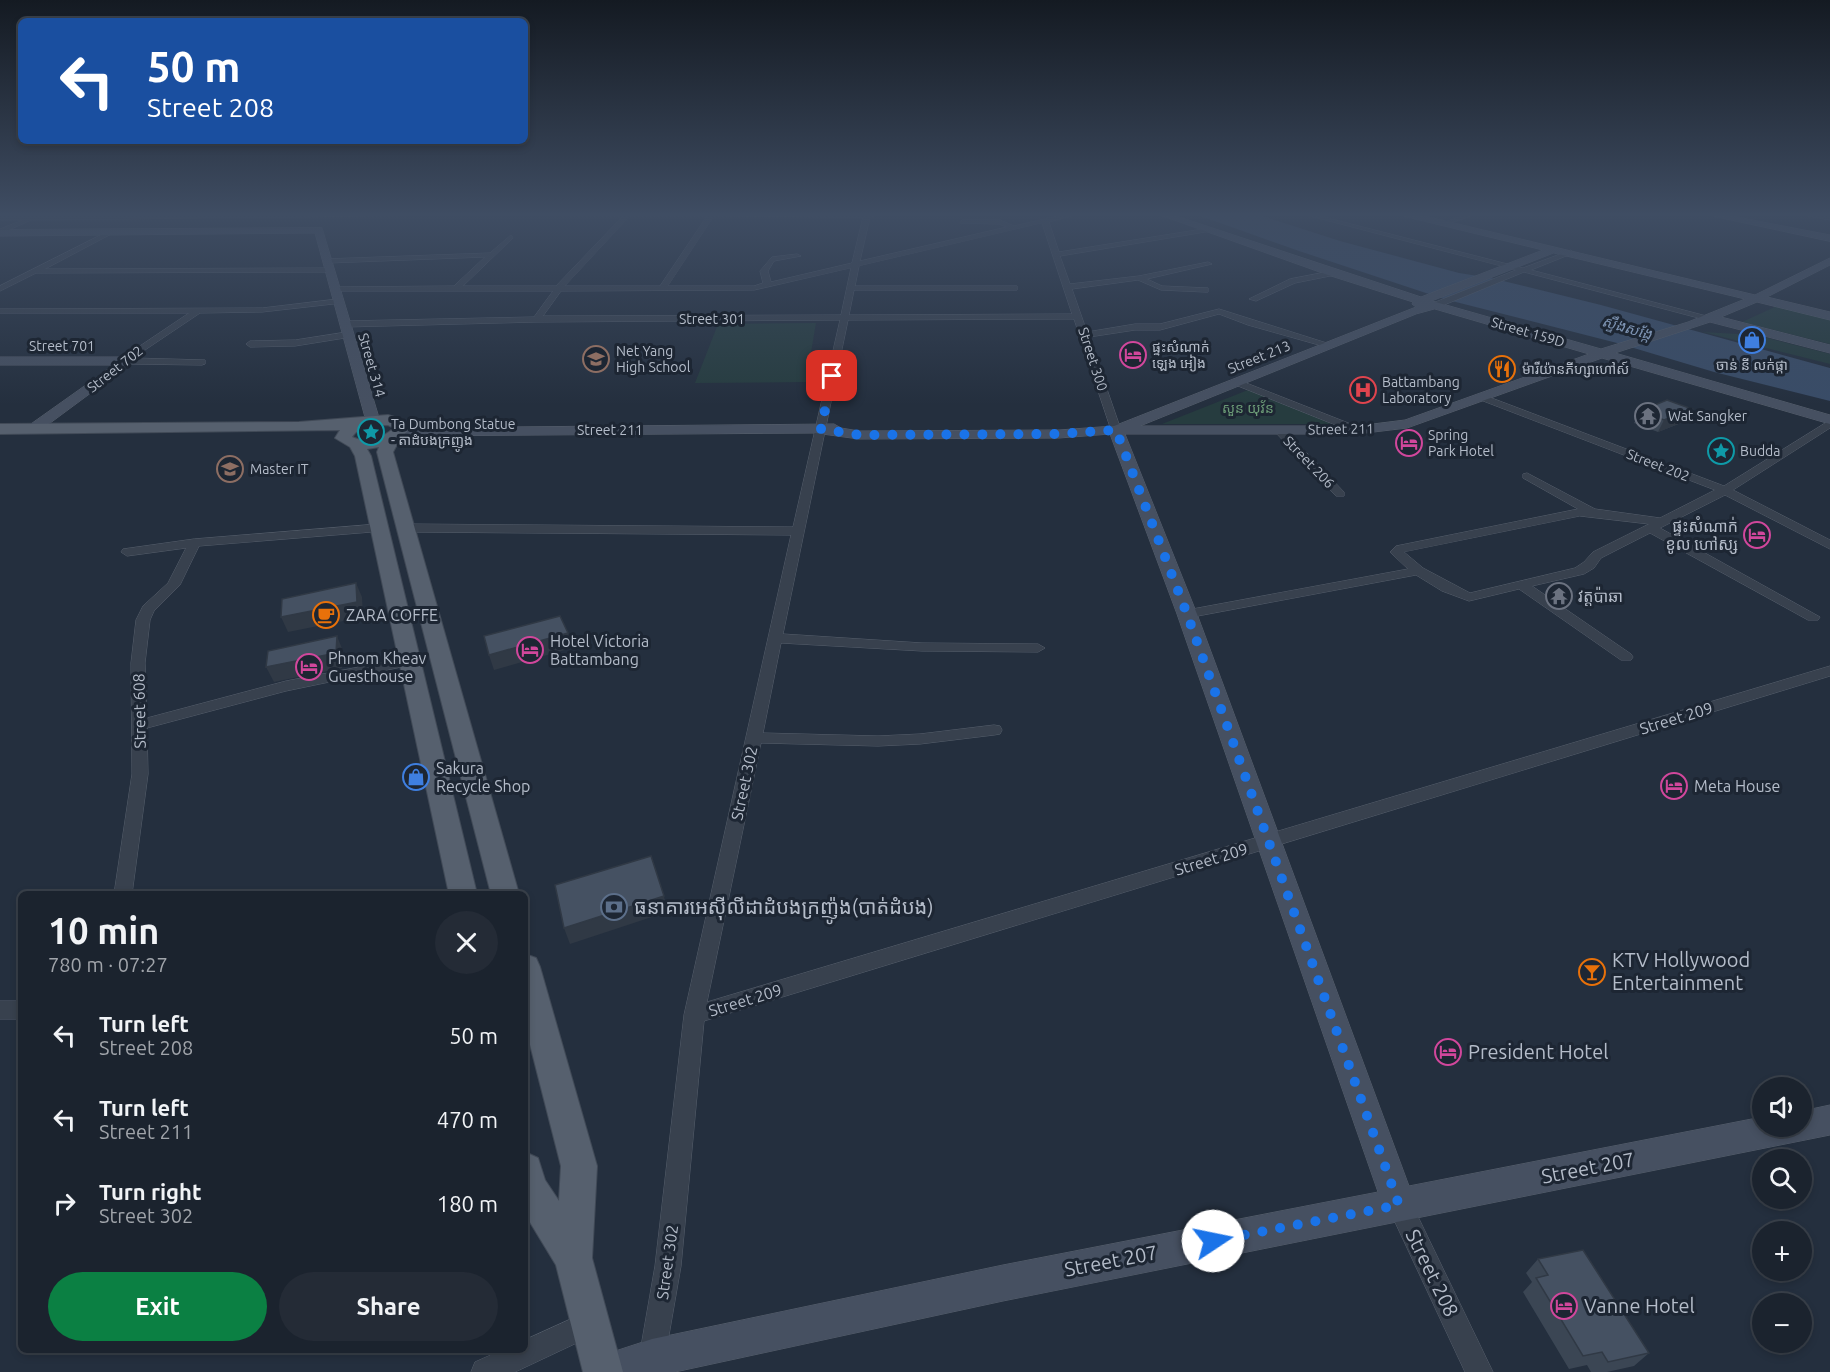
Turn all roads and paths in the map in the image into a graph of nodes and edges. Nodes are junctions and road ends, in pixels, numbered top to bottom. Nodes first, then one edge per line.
1 (23, 277) edge
2 (332, 277) edge
3 (469, 277) edge
4 (569, 277) edge
5 (670, 277) edge
6 (766, 277) edge
7 (804, 277) edge
8 (853, 277) edge
9 (1065, 277) edge
10 (1144, 277) edge
11 (1312, 277) edge
12 (1345, 277) edge
13 (1483, 277) edge
14 (1495, 277) edge
15 (1551, 277) edge
16 (1671, 277) edge
17 (1798, 277) edge
18 (1139, 278) junction
19 (768, 286) junction
20 (1, 288) edge
21 (457, 288) junction
22 (559, 288) junction
23 (663, 288) junction
24 (851, 288) junction
25 (1014, 288) dead end
26 (1069, 288) junction
27 (1204, 290) dead end
28 (337, 295) junction
29 (1253, 298) dead end
30 (1757, 298) junction
31 (1428, 303) junction
32 (0, 311) edge
33 (197, 311) junction
34 (1079, 316) junction
35 (1830, 316) edge
36 (845, 318) junction
37 (1710, 318) junction
38 (537, 319) junction
39 (346, 330) junction
40 (1086, 335) junction
41 (250, 344) dead end
42 (1329, 345) junction
43 (1830, 349) edge
44 (1606, 353) junction
45 (126, 360) junction
46 (0, 361) edge
47 (202, 362) dead end
48 (1236, 382) junction
49 (1481, 397) junction
50 (1830, 421) edge
51 (0, 429) edge
52 (33, 429) junction
53 (821, 429) junction
54 (1106, 430) junction
55 (1279, 430) junction
56 (1358, 430) junction
57 (358, 432) junction
58 (397, 434) junction
59 (0, 440) edge
60 (1527, 476) dead end
61 (1725, 490) junction
62 (1340, 494) dead end
63 (1592, 512) junction
64 (1657, 525) junction
65 (380, 528) junction
66 (406, 528) junction
67 (799, 531) junction
68 (194, 543) junction
69 (1830, 545) edge
70 (127, 552) dead end
71 (1418, 571) junction
72 (1522, 585) junction
73 (1187, 614) junction
74 (1813, 617) dead end
75 (774, 638) junction
76 (1038, 648) dead end
77 (1626, 657) dead end
78 (411, 661) junction
79 (1830, 671) edge
80 (138, 725) junction
81 (994, 730) dead end
82 (754, 738) junction
83 (1270, 842) junction
84 (123, 891) edge
85 (462, 891) edge
86 (504, 891) edge
87 (528, 978) edge
88 (0, 1010) edge
89 (18, 1010) edge
90 (694, 1015) junction
91 (1830, 1120) edge
92 (1812, 1124) edge
93 (1752, 1135) edge
94 (528, 1183) edge
95 (1399, 1205) junction
96 (573, 1258) junction
97 (591, 1323) junction
98 (528, 1352) edge
99 (526, 1353) edge
100 (652, 1358) junction
101 (485, 1372) edge
102 (604, 1372) edge
103 (1479, 1372) edge

1 - 20 street
2 - 28 street, Street 314
3 - 21 street
4 - 22 street
5 - 23 street
6 - 19 street
7 - 19 street
8 - 24 street, Street 302
9 - 26 street, Street 300
10 - 18 street
11 - 29 street
12 - 31 street, Street 159D
13 - 31 street, Street 213
14 - 31 street
15 - 37 street
16 - 30 street
17 - 30 street, Street 211
18 - 26 street
18 - 27 street
19 - 23 street
21 - 22 street
21 - 28 street
22 - 23 street
22 - 38 street
24 - 25 street
24 - 36 street, Street 302
26 - 34 street, Street 300
28 - 33 street
28 - 39 street, Street 314
30 - 35 street
30 - 37 street, Street 211
31 - 42 street, Street 213
31 - 44 street, Street 159D
32 - 33 street
33 - 45 street, Street 702
34 - 36 street, Street 301
34 - 40 street, Street 300
36 - 38 street, Street 301
36 - 53 street, Street 302
37 - 43 street
37 - 44 street, Street 211
38 - 39 street, Street 301
39 - 41 street, Street 301
39 - 57 street, Street 314
40 - 42 street
40 - 54 street, Street 300
42 - 48 street, Street 213
44 - 49 street, Street 211
44 - 50 street, Street 159D
45 - 46 street, Street 701
45 - 47 street
45 - 52 street, Street 702
48 - 54 street, Street 213
48 - 56 street
49 - 56 street, Street 211
49 - 61 street, Street 202
50 - 61 street
51 - 52 main road
52 - 57 main road
53 - 54 street, Street 211
53 - 58 street, Street 211
53 - 67 street, Street 302
54 - 55 street, Street 211
54 - 73 street, Street 208
55 - 56 street, Street 211
55 - 62 street, Street 206
57 - 58 main road
57 - 58 main road
57 - 59 main road
57 - 65 main road
58 - 66 main road
60 - 63 street
61 - 64 street
61 - 69 street, Street 202
63 - 64 street
63 - 71 street
64 - 72 street
64 - 74 street
65 - 68 street
65 - 78 main road
66 - 67 street
66 - 86 main road
67 - 75 street, Street 302
68 - 70 street
68 - 80 street, Street 608
71 - 72 street
71 - 73 street
72 - 77 street
73 - 83 street, Street 208
75 - 76 street
75 - 82 street, Street 302
78 - 80 street
78 - 85 main road
79 - 83 street, Street 209
80 - 84 street, Street 608
81 - 82 street
82 - 90 street, Street 302
83 - 90 street, Street 209
83 - 95 street, Street 208
87 - 96 main road
88 - 89 street
90 - 100 street, Street 302
91 - 92 street
93 - 95 street, Street 207
94 - 96 main road
95 - 100 street, Street 207
95 - 103 street, Street 208
96 - 97 main road
97 - 98 street
97 - 102 main road
99 - 101 street
100 - 102 street, Street 207

